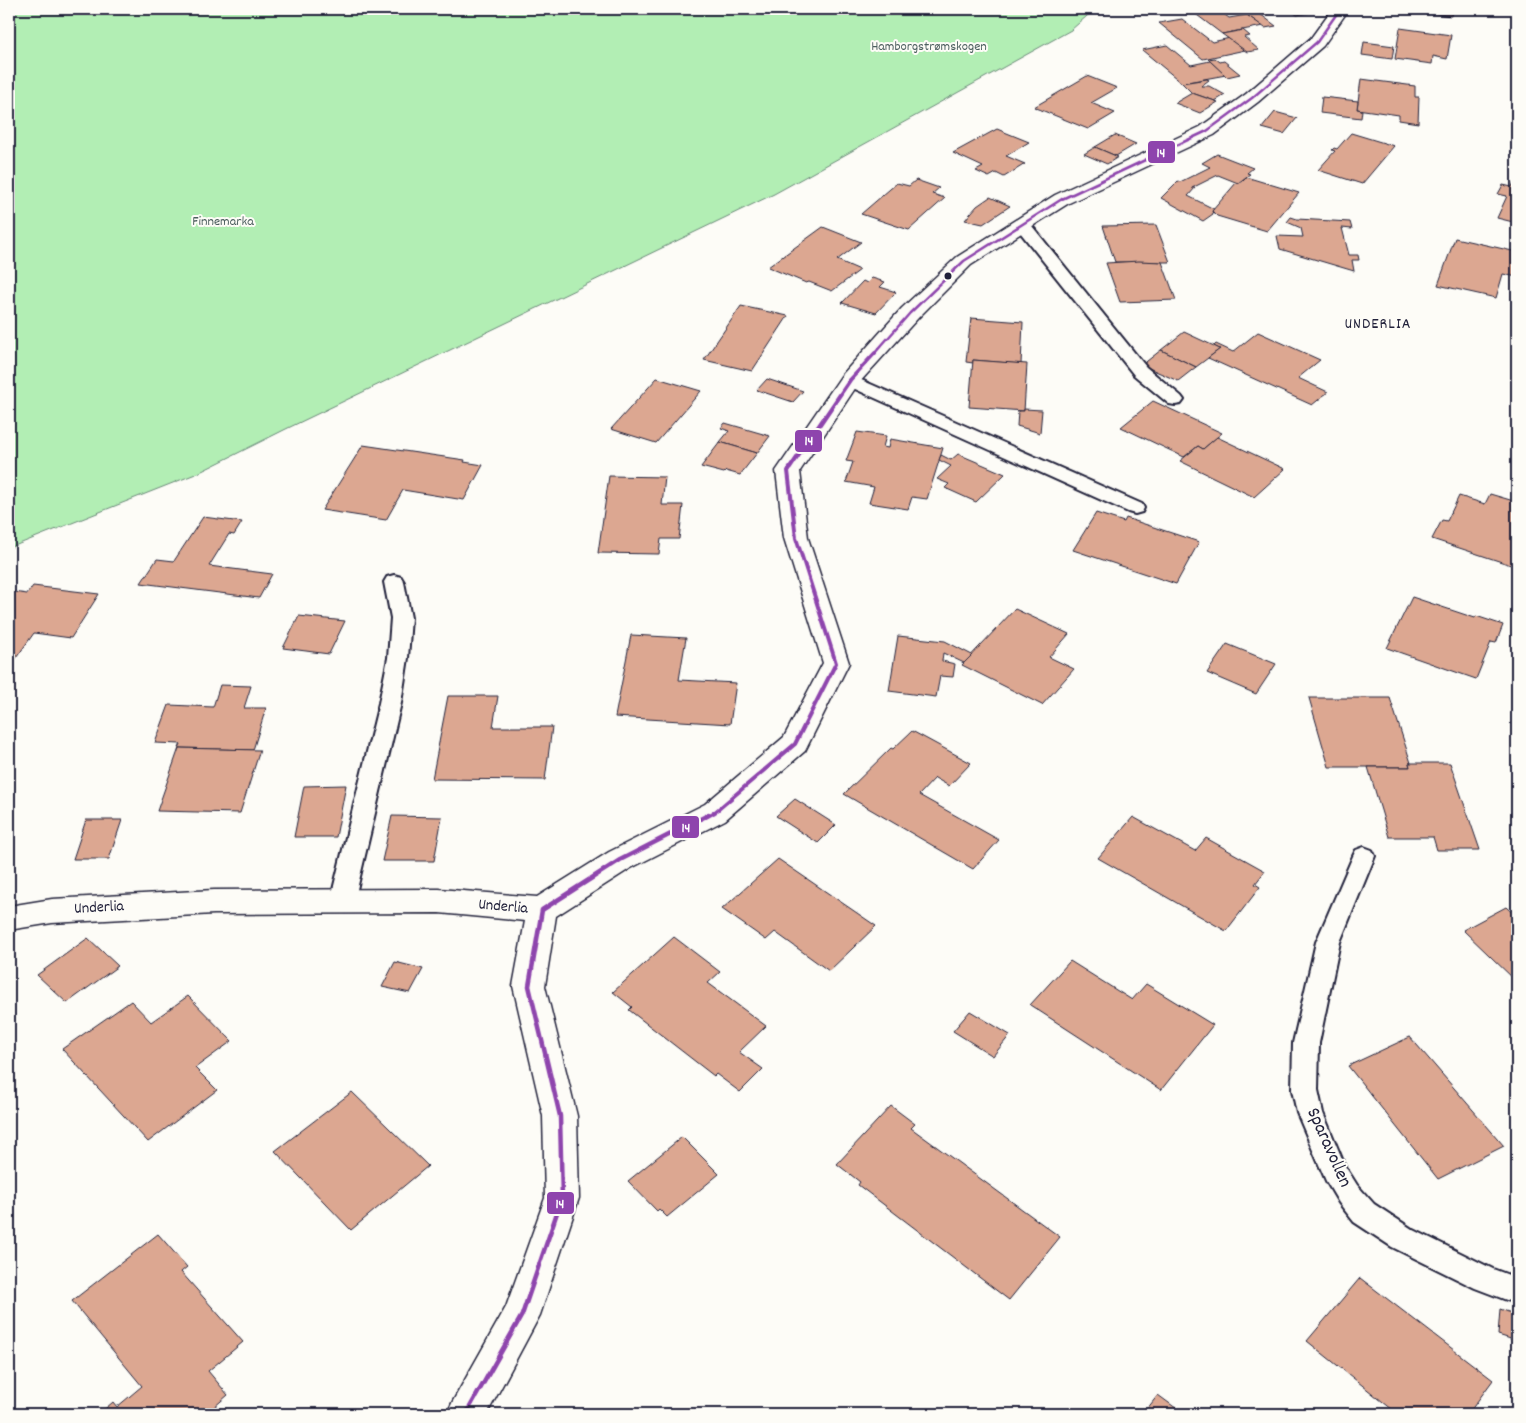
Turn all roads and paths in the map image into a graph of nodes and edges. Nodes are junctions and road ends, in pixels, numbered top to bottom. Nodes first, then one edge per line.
1 (1340, 9) edge
2 (1022, 224) junction
3 (850, 380) junction
4 (1175, 400) dead end
5 (1135, 508) dead end
6 (394, 582) dead end
7 (1364, 856) dead end
8 (342, 902) junction
9 (542, 910) junction
10 (9, 918) edge
11 (1517, 1291) edge
12 (466, 1414) edge

1 - 2 street, Underlia
2 - 3 street, Underlia
2 - 4 lane
3 - 5 lane
3 - 9 street, Underlia
6 - 8 lane
7 - 11 lane, Sparavollen
8 - 9 street, Underlia
8 - 10 street, Underlia
9 - 12 street

